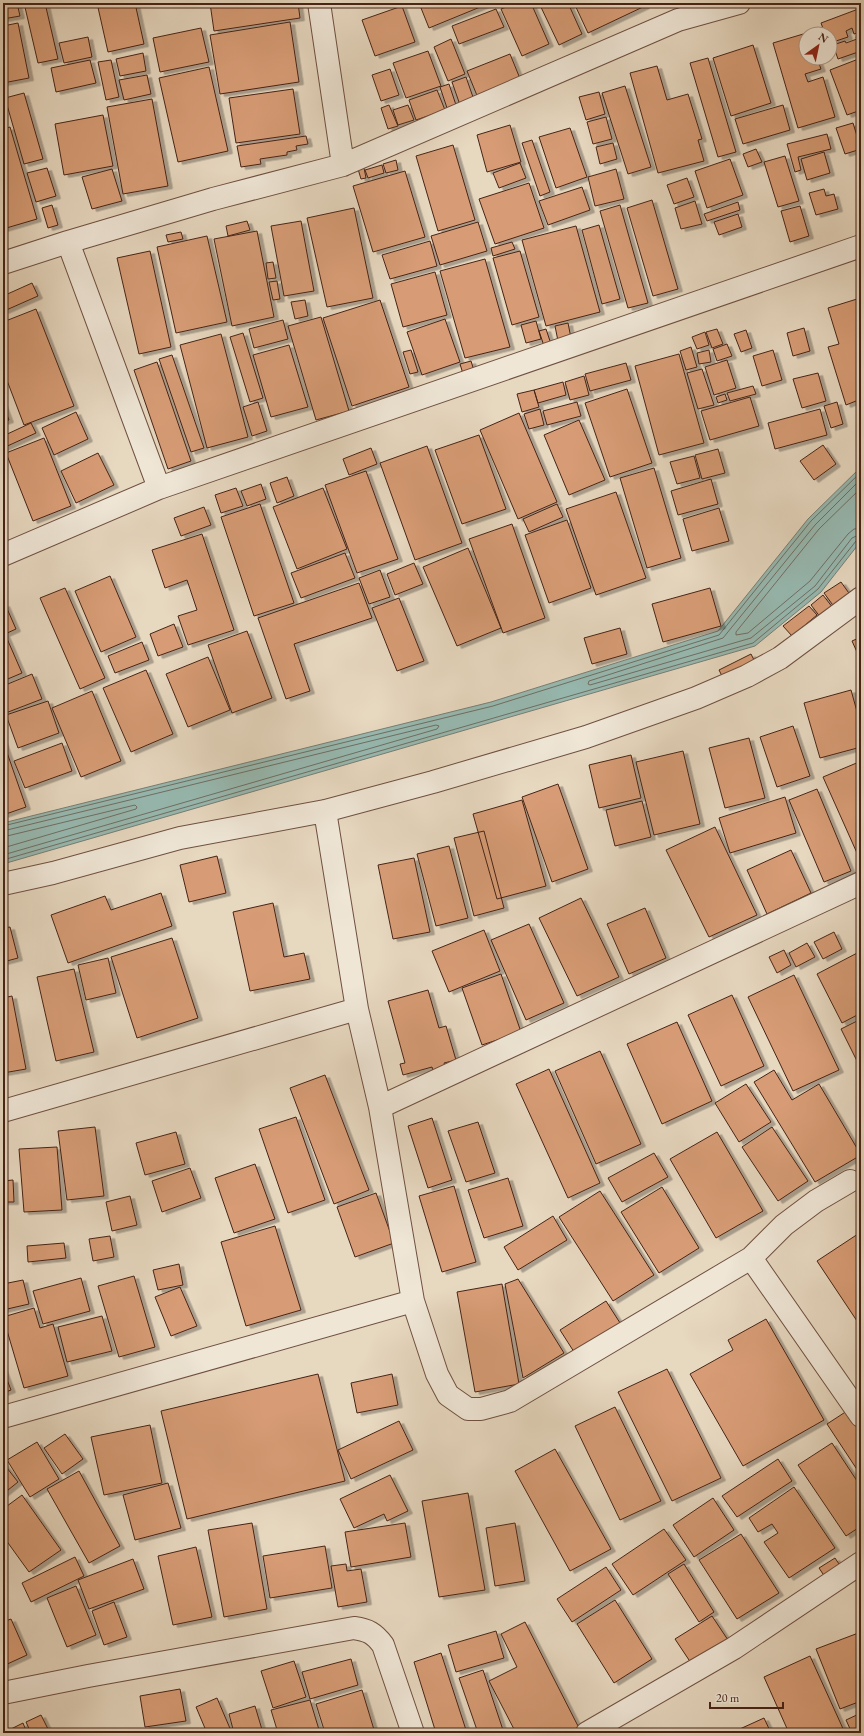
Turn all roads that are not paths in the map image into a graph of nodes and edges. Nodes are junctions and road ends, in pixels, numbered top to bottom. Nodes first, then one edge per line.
1 (319, 3) edge
2 (738, 3) edge
3 (675, 11) edge
4 (343, 165) junction
5 (68, 242) junction
6 (861, 246) edge
7 (3, 263) edge
8 (159, 488) junction
9 (3, 555) edge
10 (861, 598) edge
11 (325, 811) junction
12 (861, 883) edge
13 (3, 884) edge
14 (357, 1009) junction
15 (380, 1107) junction
16 (3, 1111) edge
17 (850, 1181) dead end
18 (751, 1258) junction
19 (413, 1301) junction
20 (861, 1416) edge
21 (3, 1417) edge
22 (861, 1563) edge
23 (3, 1693) edge
24 (413, 1733) edge
25 (587, 1733) edge

1 - 4 street
2 - 3 street
3 - 4 street
4 - 5 street
5 - 7 street
5 - 8 street
6 - 8 street
8 - 9 street
10 - 11 street
11 - 13 street
11 - 14 street
12 - 15 street
14 - 15 street
14 - 16 street
15 - 19 street
17 - 18 street
18 - 19 street
18 - 20 street
19 - 21 street
22 - 25 street
23 - 24 street

